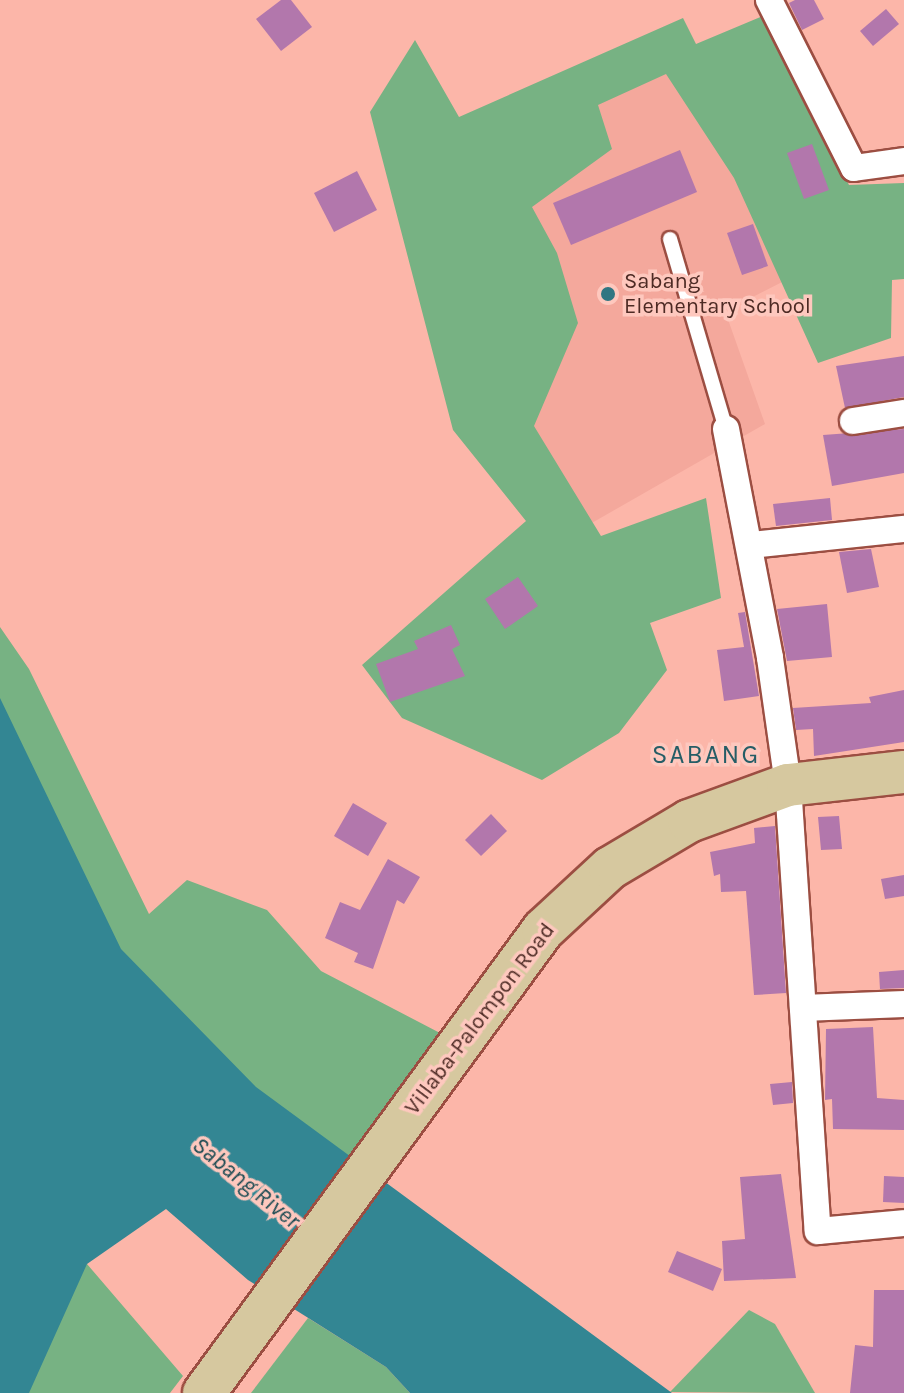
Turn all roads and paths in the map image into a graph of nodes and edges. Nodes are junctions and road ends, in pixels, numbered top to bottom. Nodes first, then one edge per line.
1 (769, 0) edge
2 (904, 161) edge
3 (670, 239) dead end
4 (904, 413) edge
5 (853, 421) dead end
6 (726, 429) joint
7 (904, 529) edge
8 (751, 545) junction
9 (904, 772) edge
10 (788, 785) junction
11 (904, 1004) edge
12 (803, 1008) junction
13 (904, 1223) edge
14 (204, 1393) edge

1 - 2 street
3 - 6 lane
4 - 5 street
6 - 8 street
7 - 8 street
8 - 10 street
9 - 10 main road, Villaba-Palompon Road
10 - 12 street
10 - 14 main road, Villaba-Palompon Road
11 - 12 street
12 - 13 street

